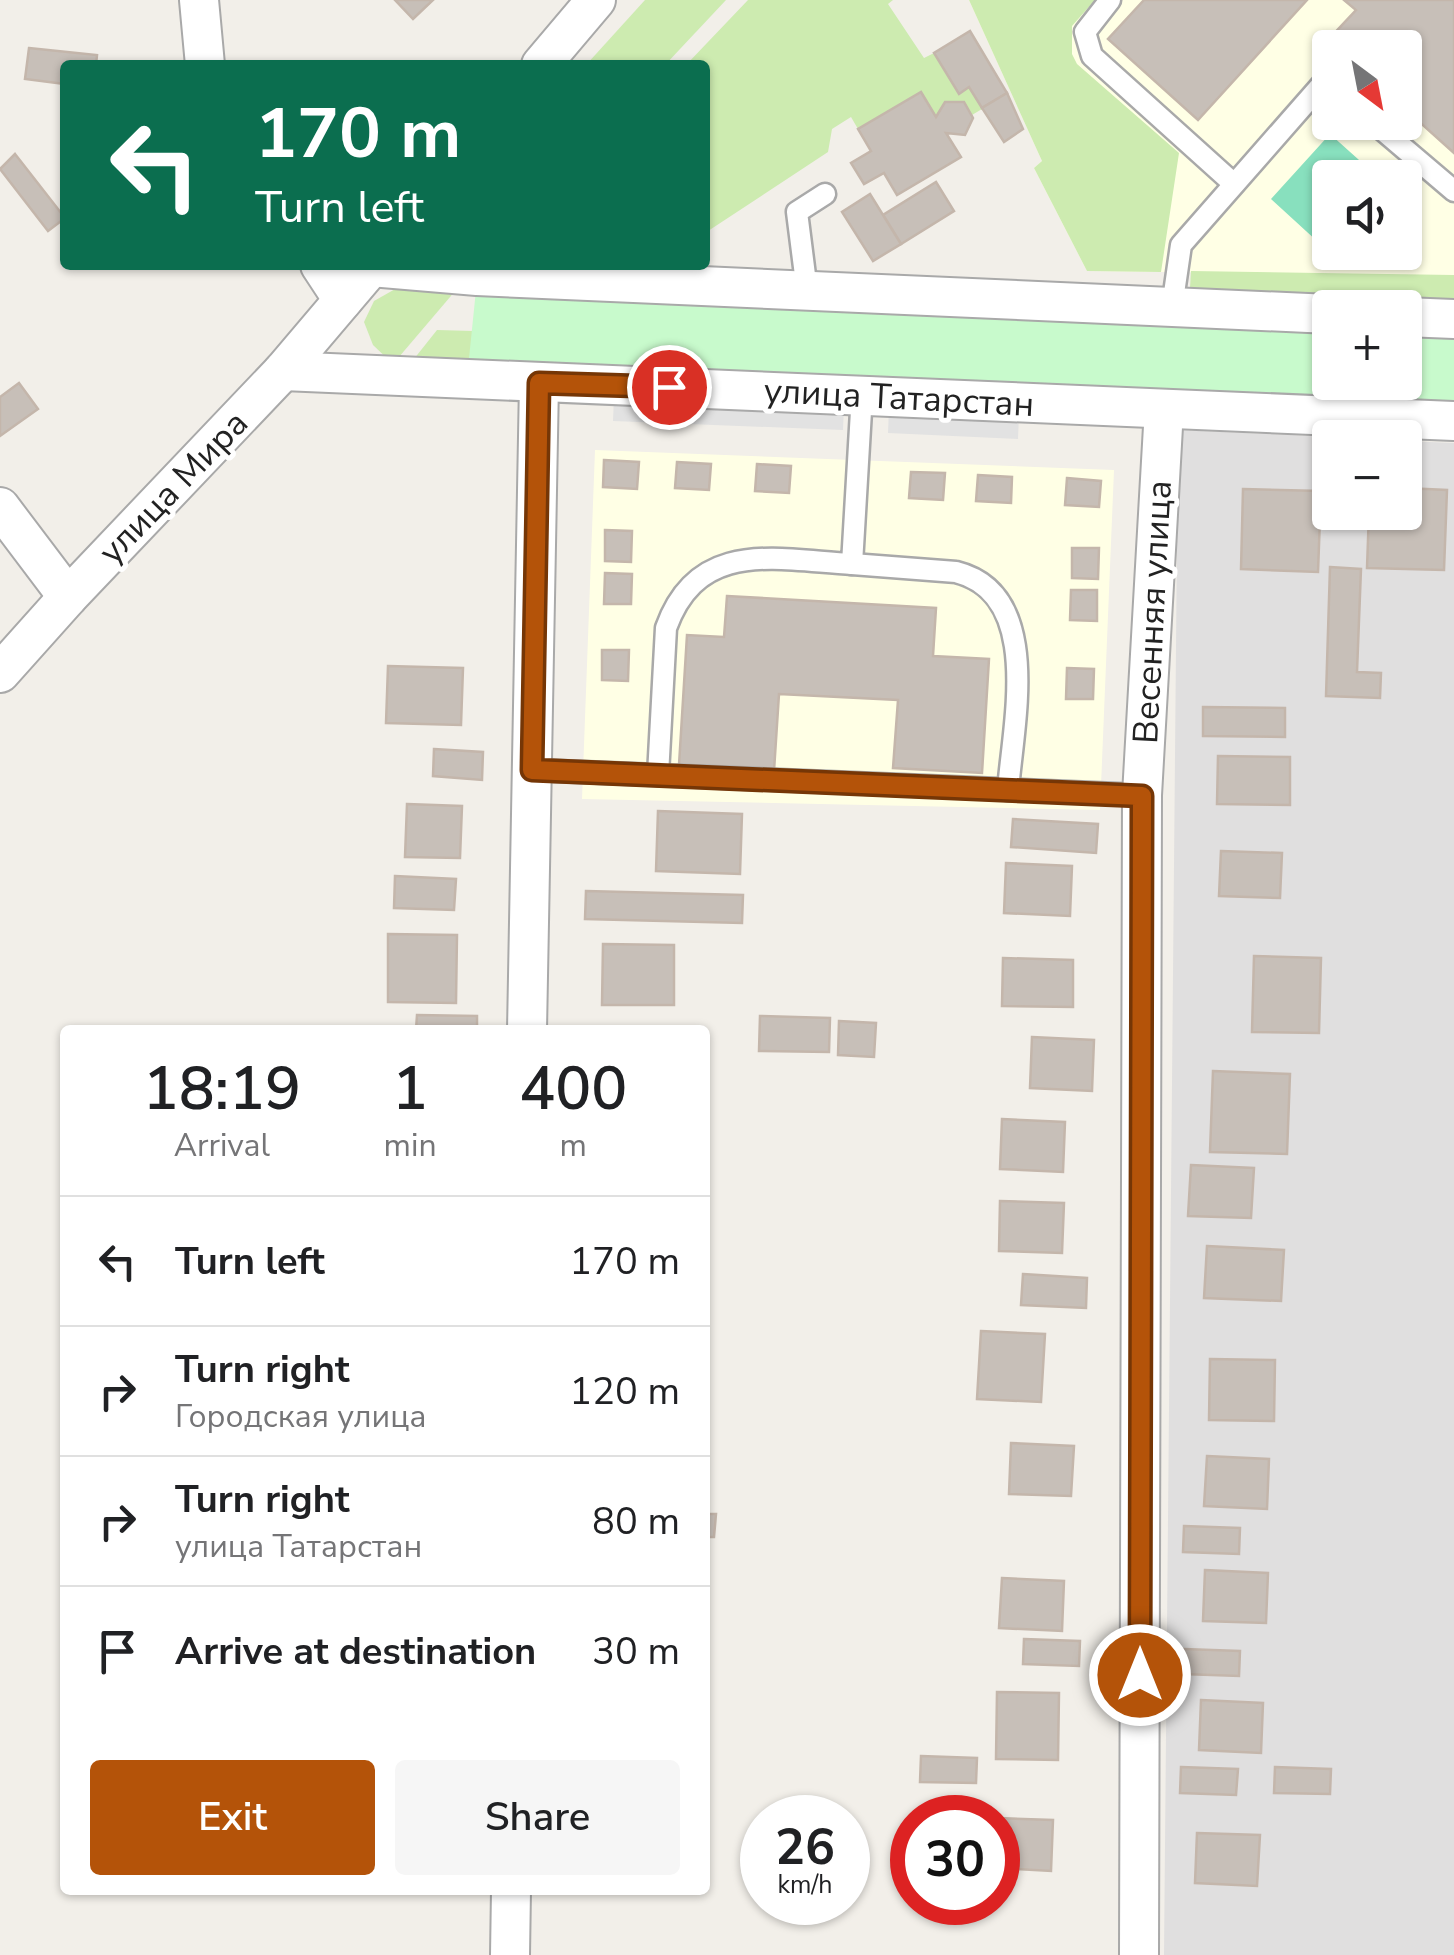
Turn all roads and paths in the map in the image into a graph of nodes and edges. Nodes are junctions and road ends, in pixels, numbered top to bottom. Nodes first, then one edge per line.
1 (199, 0) edge
2 (596, 0) edge
3 (1110, 0) edge
4 (205, 60) edge
5 (545, 60) edge
6 (1312, 96) edge
7 (1394, 140) edge
8 (1234, 184) junction
9 (1454, 191) edge
10 (826, 194) dead end
11 (323, 270) edge
12 (369, 270) edge
13 (414, 270) edge
14 (807, 291) junction
15 (343, 300) junction
16 (1172, 307) junction
17 (1312, 313) edge
18 (1422, 318) edge
19 (1454, 319) edge
20 (284, 371) junction
21 (539, 383) junction
22 (862, 394) junction
23 (1164, 409) junction
24 (1454, 422) edge
25 (0, 507) edge
26 (852, 564) junction
27 (68, 597) junction
28 (0, 673) edge
29 (532, 770) junction
30 (658, 775) junction
31 (1008, 790) junction
32 (1142, 796) junction
33 (527, 1025) edge
34 (511, 1895) edge
35 (510, 1955) edge
36 (1139, 1955) edge

1 - 4 street
2 - 5 street
3 - 8 lane
6 - 8 lane
7 - 9 lane
8 - 16 lane
10 - 14 lane
11 - 15 street
12 - 15 street, улица Мира
13 - 14 street
14 - 16 street
15 - 20 street, улица Мира
16 - 17 street
18 - 19 street
20 - 21 street, улица Татарстан
20 - 27 street, улица Мира
21 - 22 street, улица Татарстан
21 - 29 street
22 - 23 street, улица Татарстан
22 - 26 lane
23 - 24 street, улица Татарстан
23 - 32 street, Весенняя улица
25 - 27 street
26 - 30 lane
26 - 31 lane
27 - 28 street, улица Мира
29 - 30 lane
29 - 33 street
30 - 31 lane
31 - 32 lane
32 - 36 street, Весенняя улица
34 - 35 street

